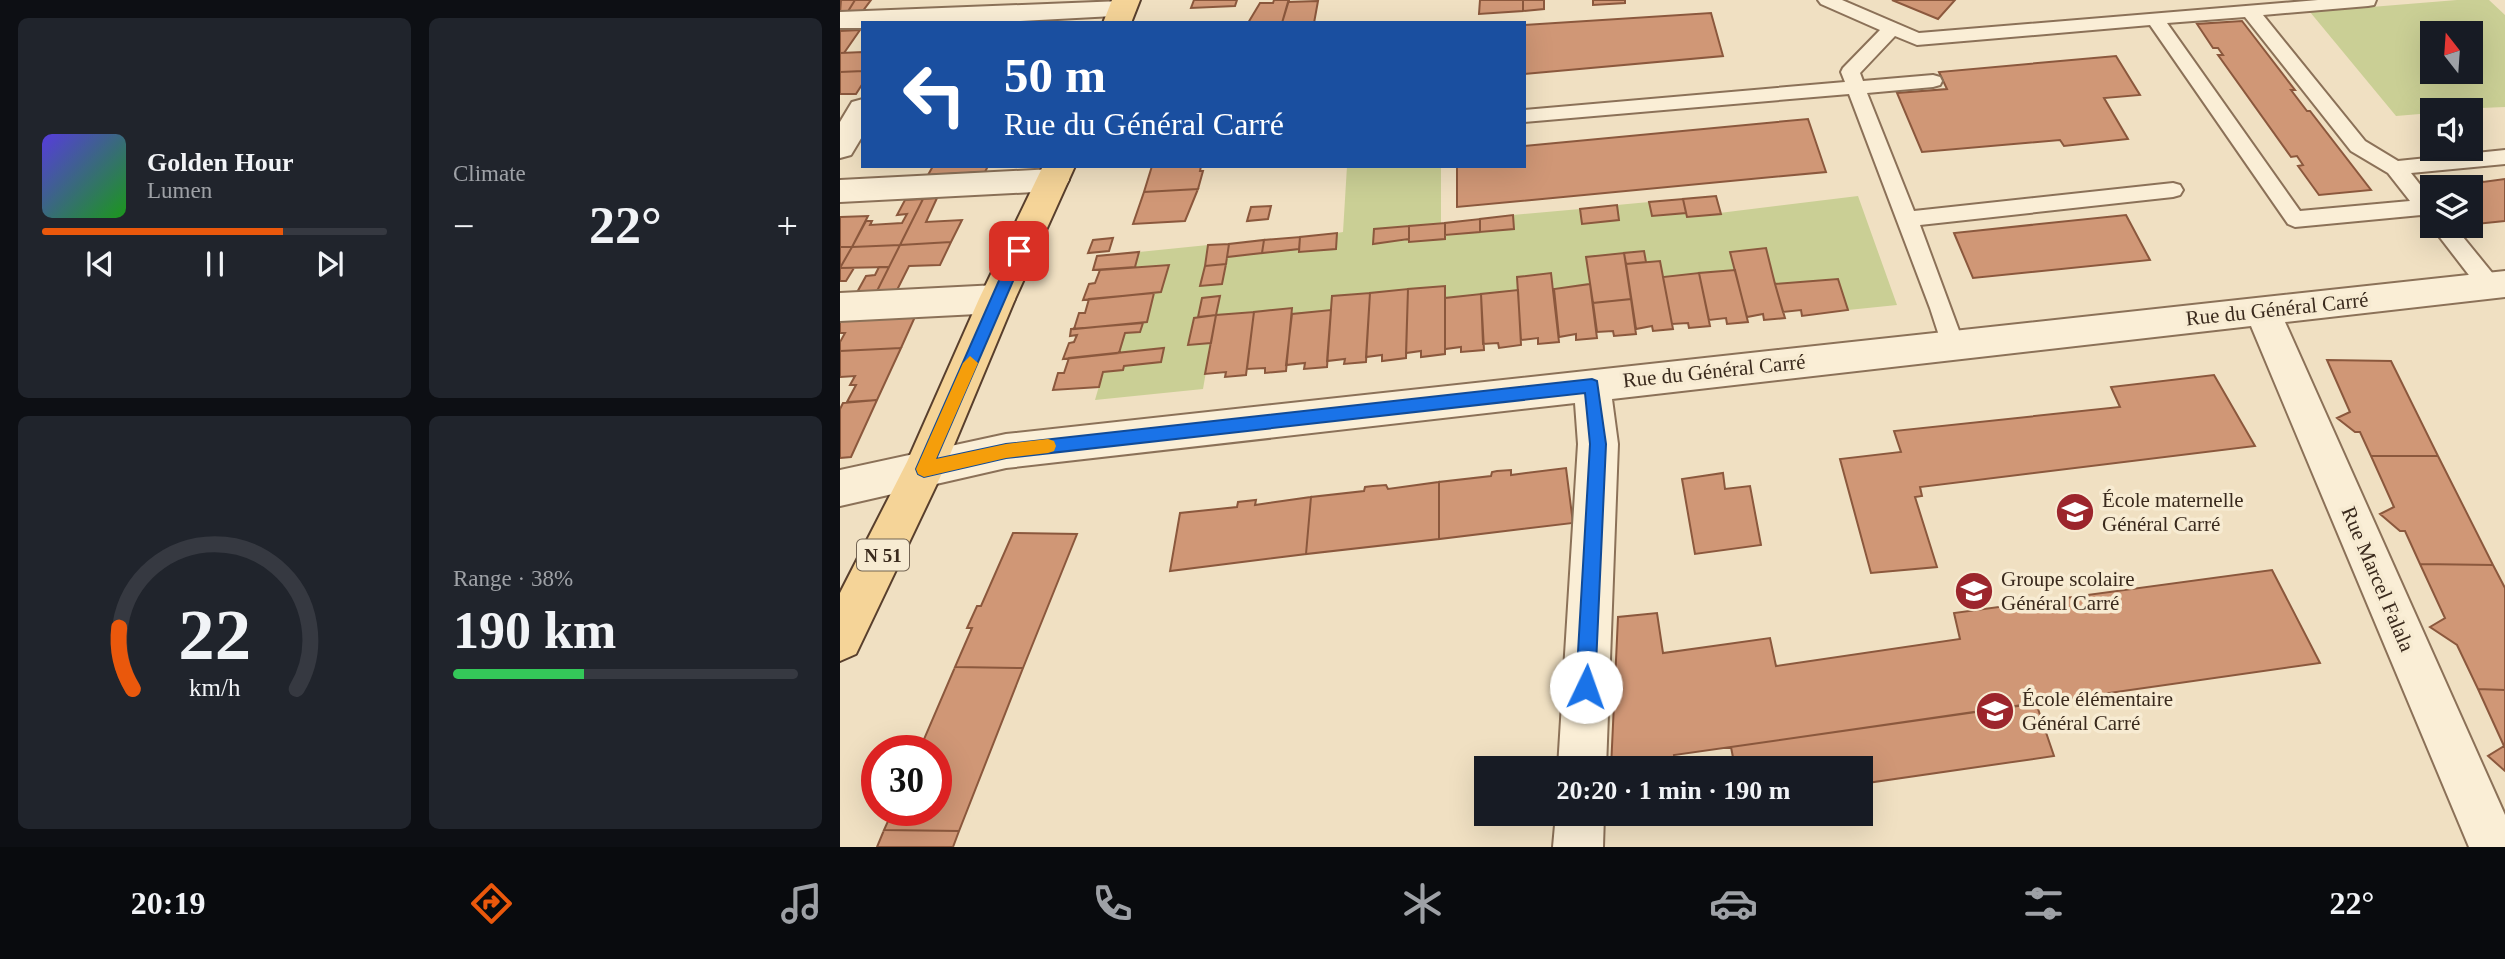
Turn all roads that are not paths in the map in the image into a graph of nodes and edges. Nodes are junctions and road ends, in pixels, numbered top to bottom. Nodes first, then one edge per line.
1 (1827, 0) edge
2 (2368, 1) edge
3 (2305, 3) edge
4 (1122, 11) edge
5 (2250, 11) junction
6 (920, 13) edge
7 (2155, 19) junction
8 (840, 20) edge
9 (1892, 28) junction
10 (1933, 81) dead end
11 (1856, 88) junction
12 (861, 112) edge
13 (1526, 116) edge
14 (840, 147) edge
15 (2505, 157) edge
16 (2395, 168) junction
17 (1056, 173) edge
18 (2173, 190) dead end
19 (840, 191) edge
20 (2420, 198) edge
21 (2420, 211) edge
22 (1906, 219) junction
23 (2453, 238) edge
24 (2498, 285) edge
25 (997, 299) junction
26 (840, 307) edge
27 (2262, 311) junction
28 (1952, 344) junction
29 (1592, 385) junction
30 (924, 469) junction
31 (840, 488) edge
32 (840, 639) edge
33 (1583, 756) edge
34 (1579, 826) edge
35 (1578, 847) edge
36 (2494, 847) edge

1 - 9 lane
2 - 3 lane
3 - 5 lane
4 - 6 street
5 - 7 lane
5 - 16 lane
6 - 8 street
7 - 9 lane
7 - 21 lane
9 - 11 lane
10 - 11 lane
11 - 13 lane
11 - 22 lane
12 - 14 street
15 - 16 lane
16 - 20 lane
17 - 19 street
17 - 25 main road, N 51
18 - 22 lane
22 - 28 lane
23 - 24 lane
24 - 27 street, Rue du Général Carré
25 - 26 street
25 - 30 main road, N 51
27 - 28 street, Rue du Général Carré
27 - 36 street, Rue Marcel Falala
28 - 29 street, Rue du Général Carré
29 - 30 street, Rue du Général Carré
29 - 33 street
30 - 31 street, Rue du Général Carré
30 - 32 main road, N 51
34 - 35 street

